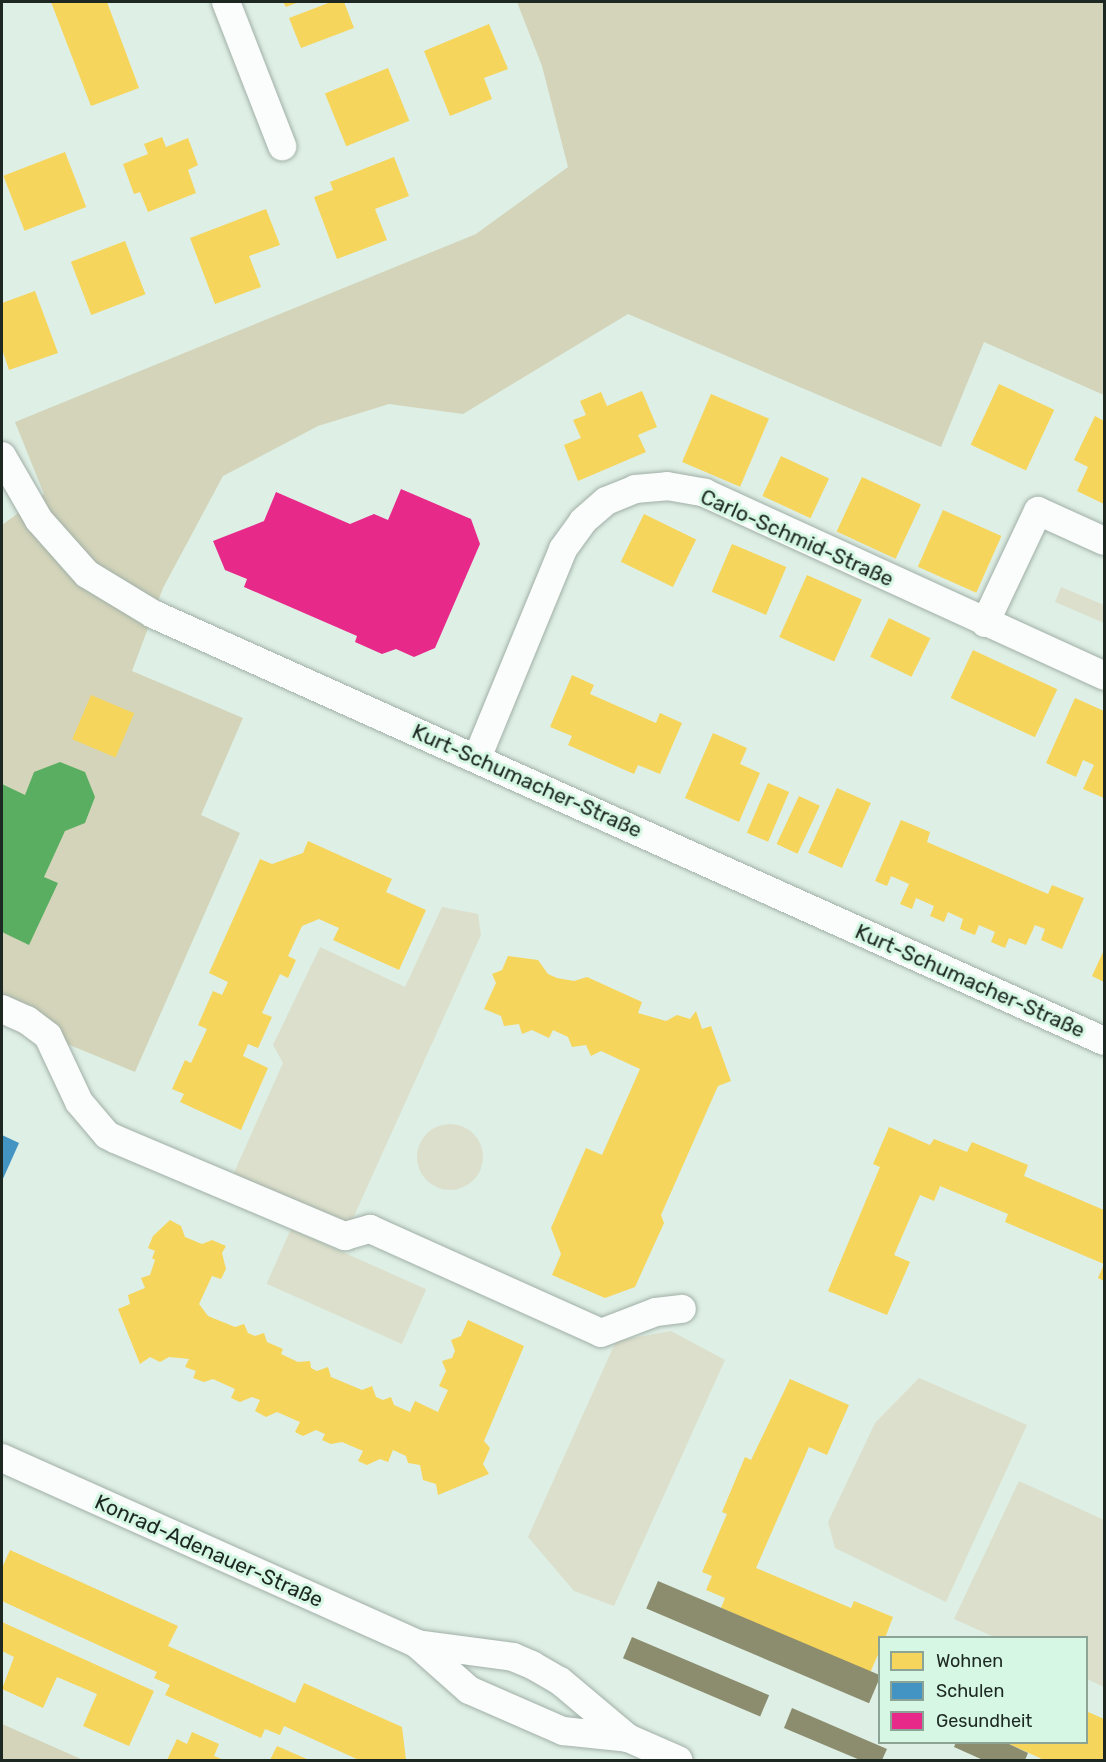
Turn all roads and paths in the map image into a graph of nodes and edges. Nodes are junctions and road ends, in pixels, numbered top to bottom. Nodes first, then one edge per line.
1 (226, 2) edge
2 (282, 146) dead end
3 (2, 456) edge
4 (1104, 541) edge
5 (985, 623) junction
6 (1104, 676) edge
7 (477, 758) junction
8 (2, 1009) edge
9 (1104, 1041) edge
10 (682, 1309) dead end
11 (2, 1458) edge
12 (417, 1644) junction
13 (628, 1738) junction
14 (678, 1761) edge

1 - 2 street
3 - 7 street, Kurt-Schumacher-Straße
4 - 5 street
5 - 6 street, Carlo-Schmid-Straße
5 - 7 street, Carlo-Schmid-Straße
7 - 9 street, Kurt-Schumacher-Straße
8 - 10 street
11 - 12 street, Konrad-Adenauer-Straße
12 - 13 street, Konrad-Adenauer-Straße
12 - 13 street, Konrad-Adenauer-Straße
13 - 14 street, Konrad-Adenauer-Straße

